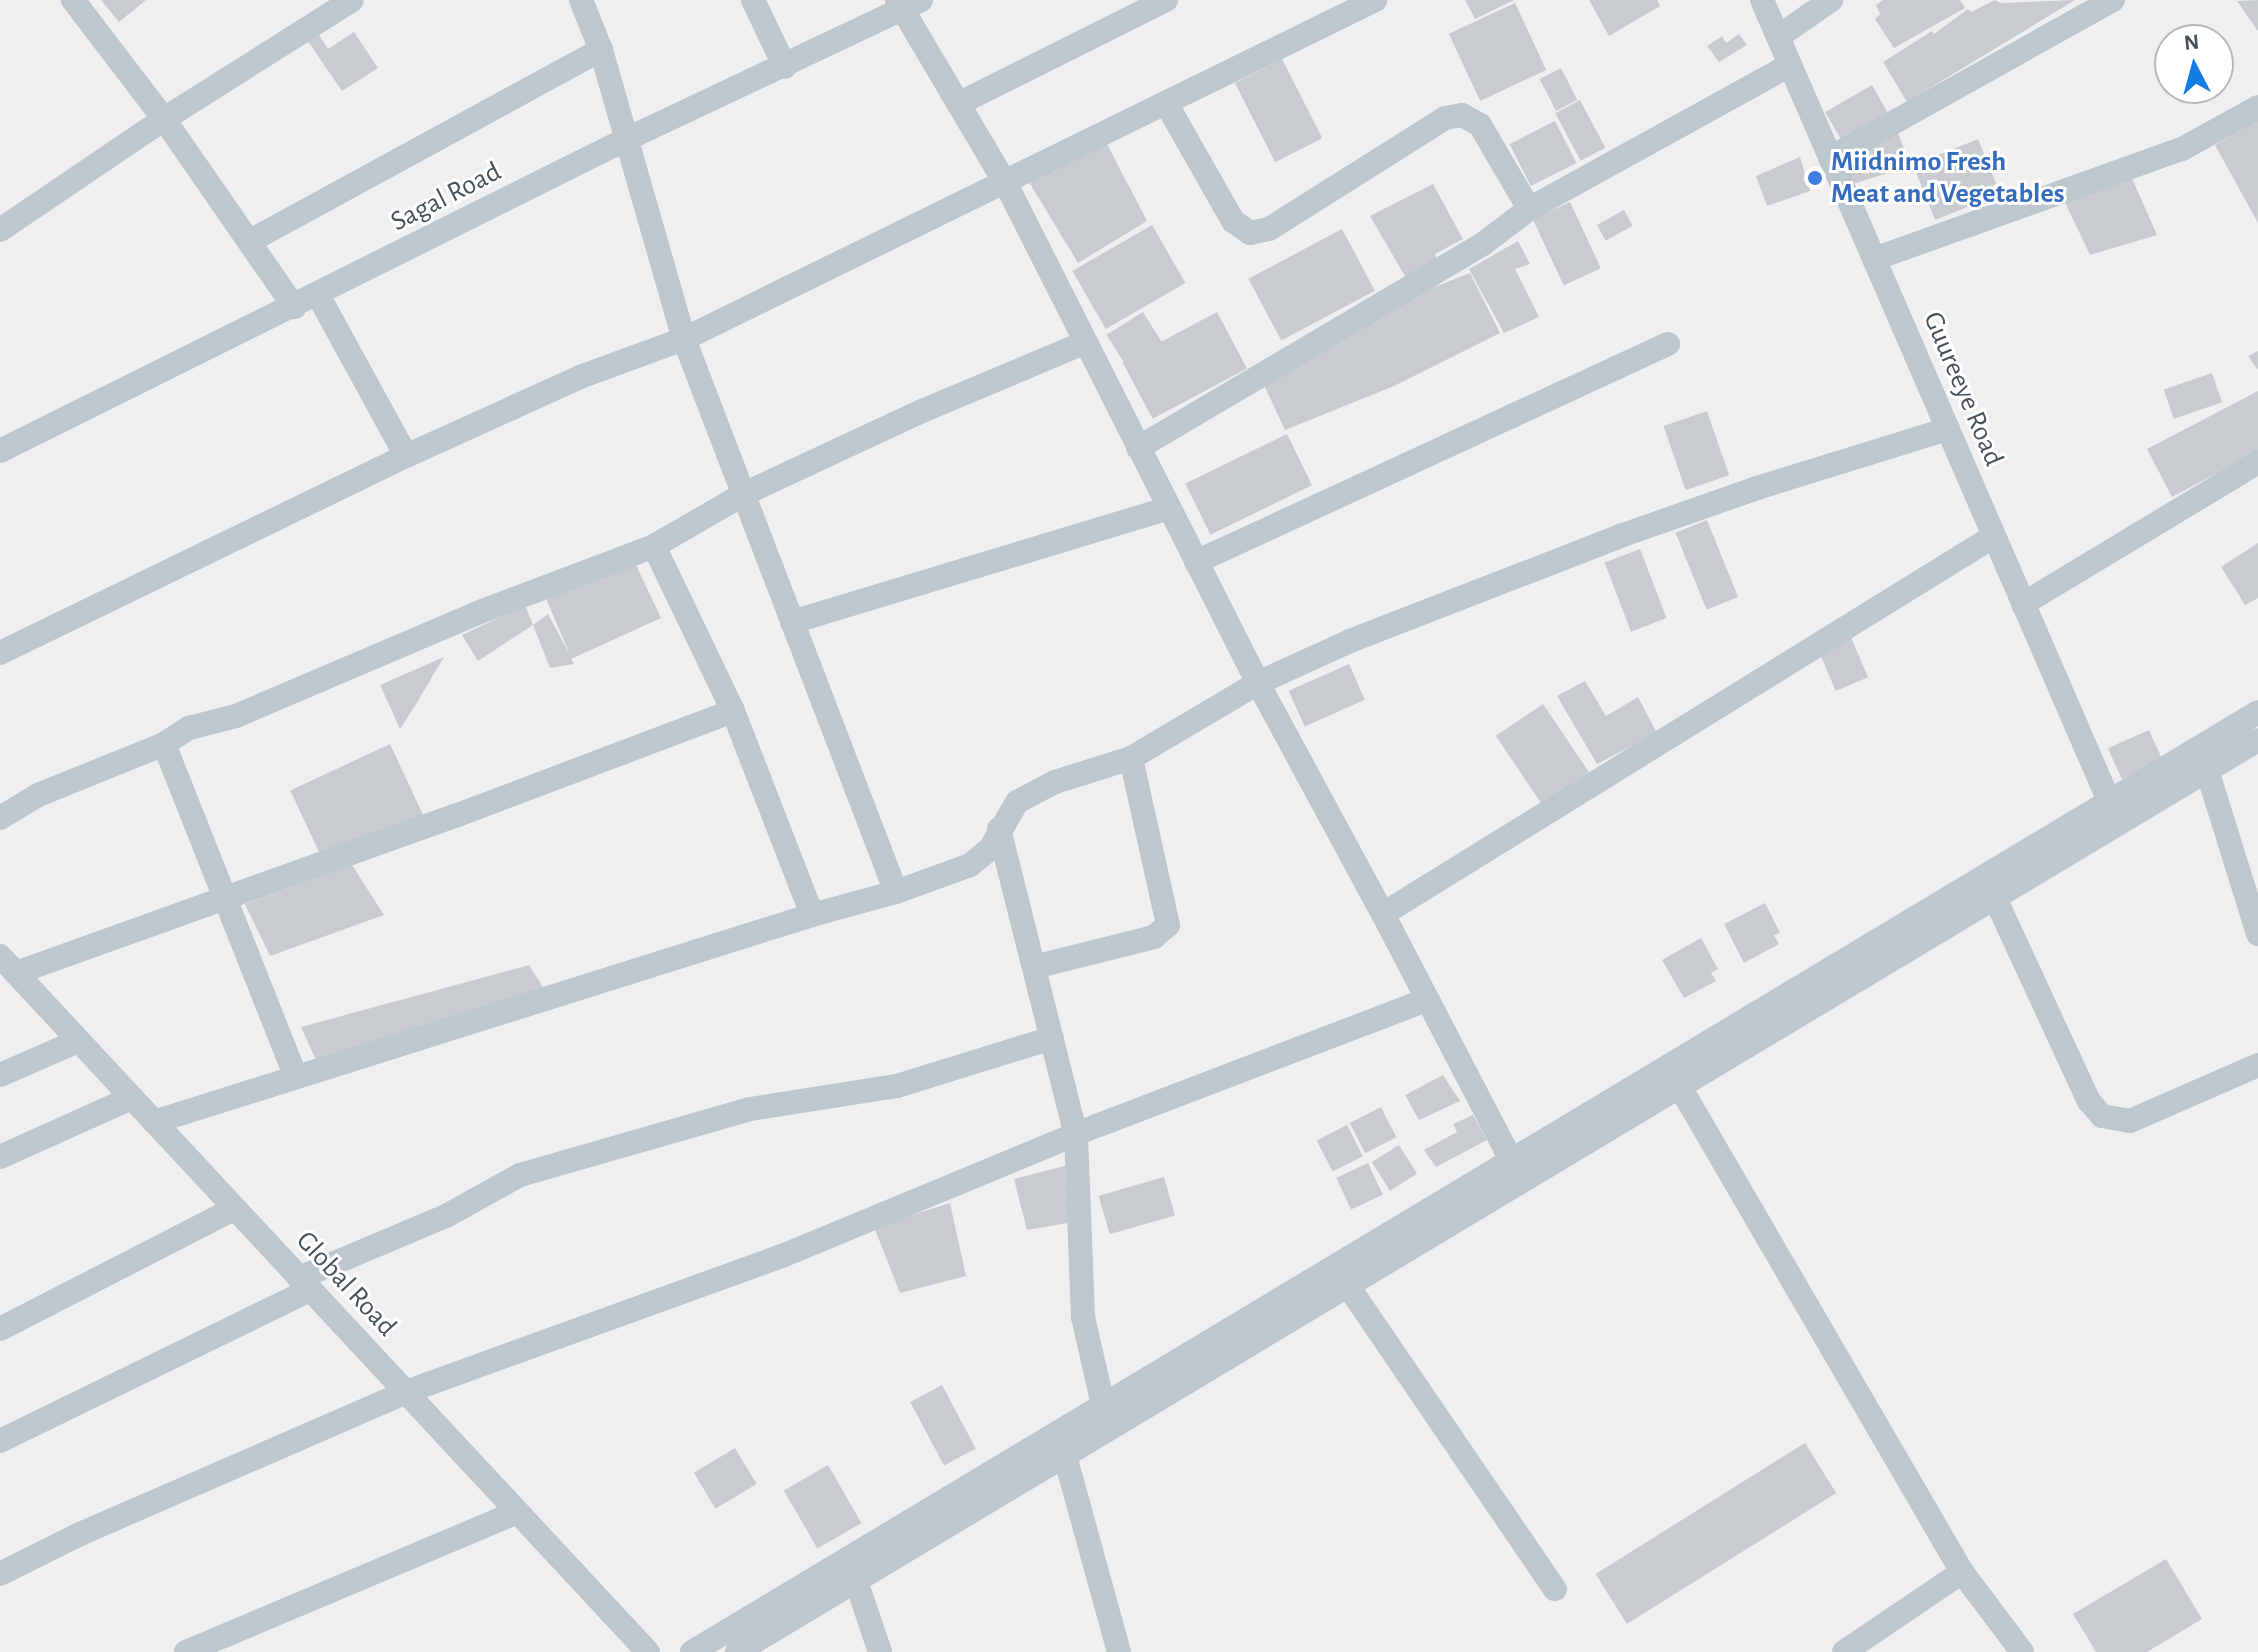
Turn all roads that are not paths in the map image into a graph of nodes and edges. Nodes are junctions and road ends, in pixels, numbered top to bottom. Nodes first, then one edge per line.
1 (73, 0) edge
2 (352, 0) edge
3 (581, 0) edge
4 (753, 0) edge
5 (1166, 0) edge
6 (1375, 0) edge
7 (1762, 0) edge
8 (1831, 0) edge
9 (2113, 0) edge
10 (907, 3) edge
11 (1778, 37) junction
12 (601, 50) junction
13 (1790, 65) junction
14 (785, 67) junction
15 (1166, 103) junction
16 (958, 104) junction
17 (2258, 107) edge
18 (164, 119) junction
19 (627, 139) junction
20 (1830, 158) junction
21 (1006, 184) junction
22 (1529, 209) junction
23 (0, 230) edge
24 (250, 241) junction
25 (1874, 259) junction
26 (318, 295) junction
27 (294, 307) junction
28 (684, 339) junction
29 (1084, 343) junction
30 (1668, 344) dead end
31 (1948, 429) junction
32 (1138, 448) junction
33 (0, 451) edge
34 (406, 456) junction
35 (2258, 462) edge
36 (744, 494) junction
37 (1169, 508) junction
38 (1994, 536) junction
39 (654, 546) junction
40 (1196, 562) junction
41 (2023, 604) junction
42 (792, 622) junction
43 (0, 653) edge
44 (1258, 683) junction
45 (733, 711) junction
46 (2258, 712) edge
47 (2258, 740) edge
48 (164, 744) junction
49 (1131, 758) junction
50 (2207, 770) junction
51 (2109, 801) junction
52 (0, 818) edge
53 (999, 829) junction
54 (896, 892) junction
55 (1995, 898) junction
56 (225, 899) junction
57 (1383, 914) junction
58 (812, 915) junction
59 (2258, 934) edge
60 (6, 965) edge
61 (1034, 967) junction
62 (1427, 1000) junction
63 (1052, 1038) junction
64 (78, 1041) junction
65 (2258, 1065) edge
66 (0, 1075) edge
67 (296, 1077) junction
68 (1680, 1087) junction
69 (131, 1098) junction
70 (154, 1122) junction
71 (1076, 1135) junction
72 (0, 1157) edge
73 (1511, 1160) junction
74 (1517, 1184) junction
75 (235, 1208) junction
76 (305, 1284) junction
77 (1348, 1286) junction
78 (0, 1329) edge
79 (406, 1392) junction
80 (1103, 1405) junction
81 (0, 1441) edge
82 (1065, 1456) junction
83 (517, 1512) junction
84 (1962, 1572) junction
85 (0, 1574) edge
86 (856, 1581) junction
87 (1555, 1589) dead end
88 (761, 1645) edge
89 (186, 1652) edge
90 (648, 1652) edge
91 (692, 1652) edge
92 (737, 1652) edge
93 (880, 1652) edge
94 (1119, 1652) edge
95 (1844, 1652) edge
96 (2022, 1652) edge

1 - 18 street
2 - 18 street
3 - 12 street
4 - 14 street
5 - 16 street
6 - 15 street
7 - 11 street, Guureeye Road
8 - 11 street
9 - 20 street
10 - 14 street, Sagal Road
10 - 16 street
11 - 13 street, Guureeye Road
12 - 19 street
12 - 24 street
13 - 20 street, Guureeye Road
13 - 22 street
14 - 19 street, Sagal Road
15 - 21 street
15 - 22 street
16 - 21 street
17 - 25 street
18 - 23 street
18 - 24 street
19 - 26 street, Sagal Road
19 - 28 street
20 - 25 street, Guureeye Road
21 - 28 street
21 - 29 street
22 - 32 street
24 - 27 street
25 - 31 street, Guureeye Road
26 - 27 street, Sagal Road
26 - 34 street
27 - 33 street, Sagal Road
28 - 34 street
28 - 36 street
29 - 32 street
29 - 36 street
30 - 40 street
31 - 38 street, Guureeye Road
31 - 44 street
32 - 37 street
34 - 43 street
35 - 41 street
36 - 39 street
36 - 42 street
37 - 40 street
37 - 42 street
38 - 41 street, Guureeye Road
38 - 57 street
39 - 45 street
39 - 48 street
40 - 44 street
41 - 51 street, Guureeye Road
42 - 54 street
44 - 49 street
44 - 57 street
45 - 56 street
45 - 58 street
46 - 51 street
47 - 50 street
48 - 52 street
48 - 56 street
49 - 53 street
49 - 61 street
50 - 55 street
50 - 59 street
51 - 73 street
53 - 54 street
53 - 61 street
54 - 58 street
55 - 65 street
55 - 68 street
56 - 60 street
56 - 67 street
57 - 62 street
58 - 67 street
60 - 64 street, Global Road
61 - 63 street
62 - 71 street
62 - 73 street
63 - 71 street
63 - 76 street
64 - 66 street
64 - 69 street, Global Road
67 - 70 street
68 - 74 street
68 - 84 street
69 - 70 street, Global Road
69 - 72 street
70 - 75 street, Global Road
71 - 79 street
71 - 80 street
73 - 74 street
73 - 80 street
74 - 77 street
75 - 76 street, Global Road
75 - 78 street
76 - 79 street, Global Road
76 - 81 street
77 - 82 street
77 - 87 street
79 - 83 street, Global Road
79 - 85 street
80 - 91 street
82 - 86 street
82 - 94 street
83 - 89 street
83 - 90 street, Global Road
84 - 95 street
84 - 96 street
86 - 88 street
86 - 93 street
88 - 92 street

